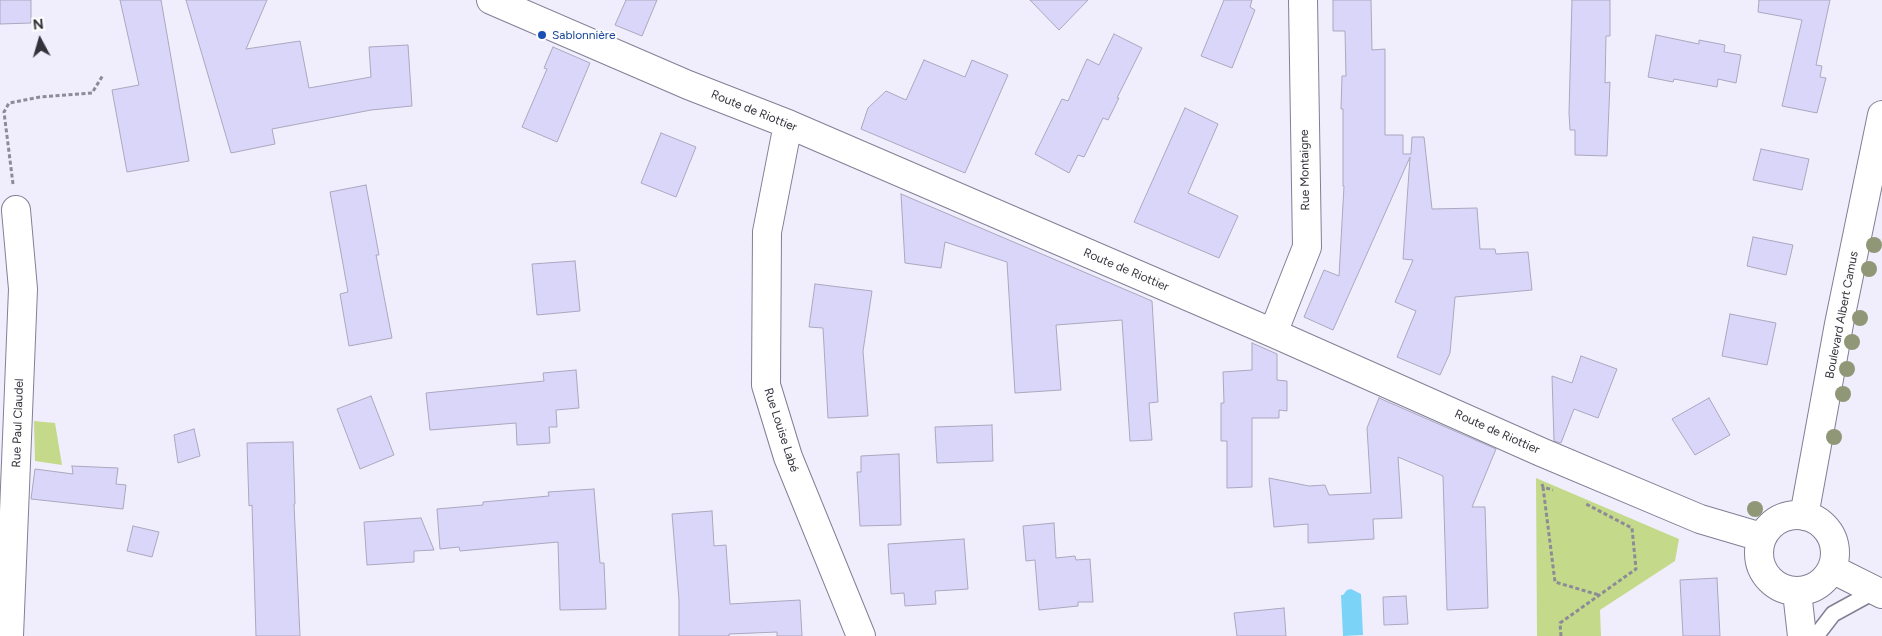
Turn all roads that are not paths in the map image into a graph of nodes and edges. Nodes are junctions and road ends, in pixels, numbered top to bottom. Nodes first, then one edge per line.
1 (491, 0) edge
2 (1303, 0) edge
3 (1882, 115) edge
4 (788, 124) junction
5 (16, 210) road end
6 (1273, 333) junction
7 (1804, 516) junction
8 (1761, 538) junction
9 (1832, 570) junction
10 (1797, 592) junction
11 (1879, 592) edge
12 (9, 636) edge
13 (861, 636) edge
14 (1802, 636) edge
15 (1816, 636) edge

1 - 4 street, Route de Riottier
2 - 6 street, Rue Montaigne
3 - 7 street, Boulevard Albert Camus
4 - 6 street, Route de Riottier
4 - 13 street, Rue Louise Labé
5 - 12 street, Rue Paul Claudel
6 - 8 street, Route de Riottier
7 - 8 street
7 - 9 street
8 - 10 street
9 - 10 street
9 - 11 street
10 - 14 street
11 - 15 lane

